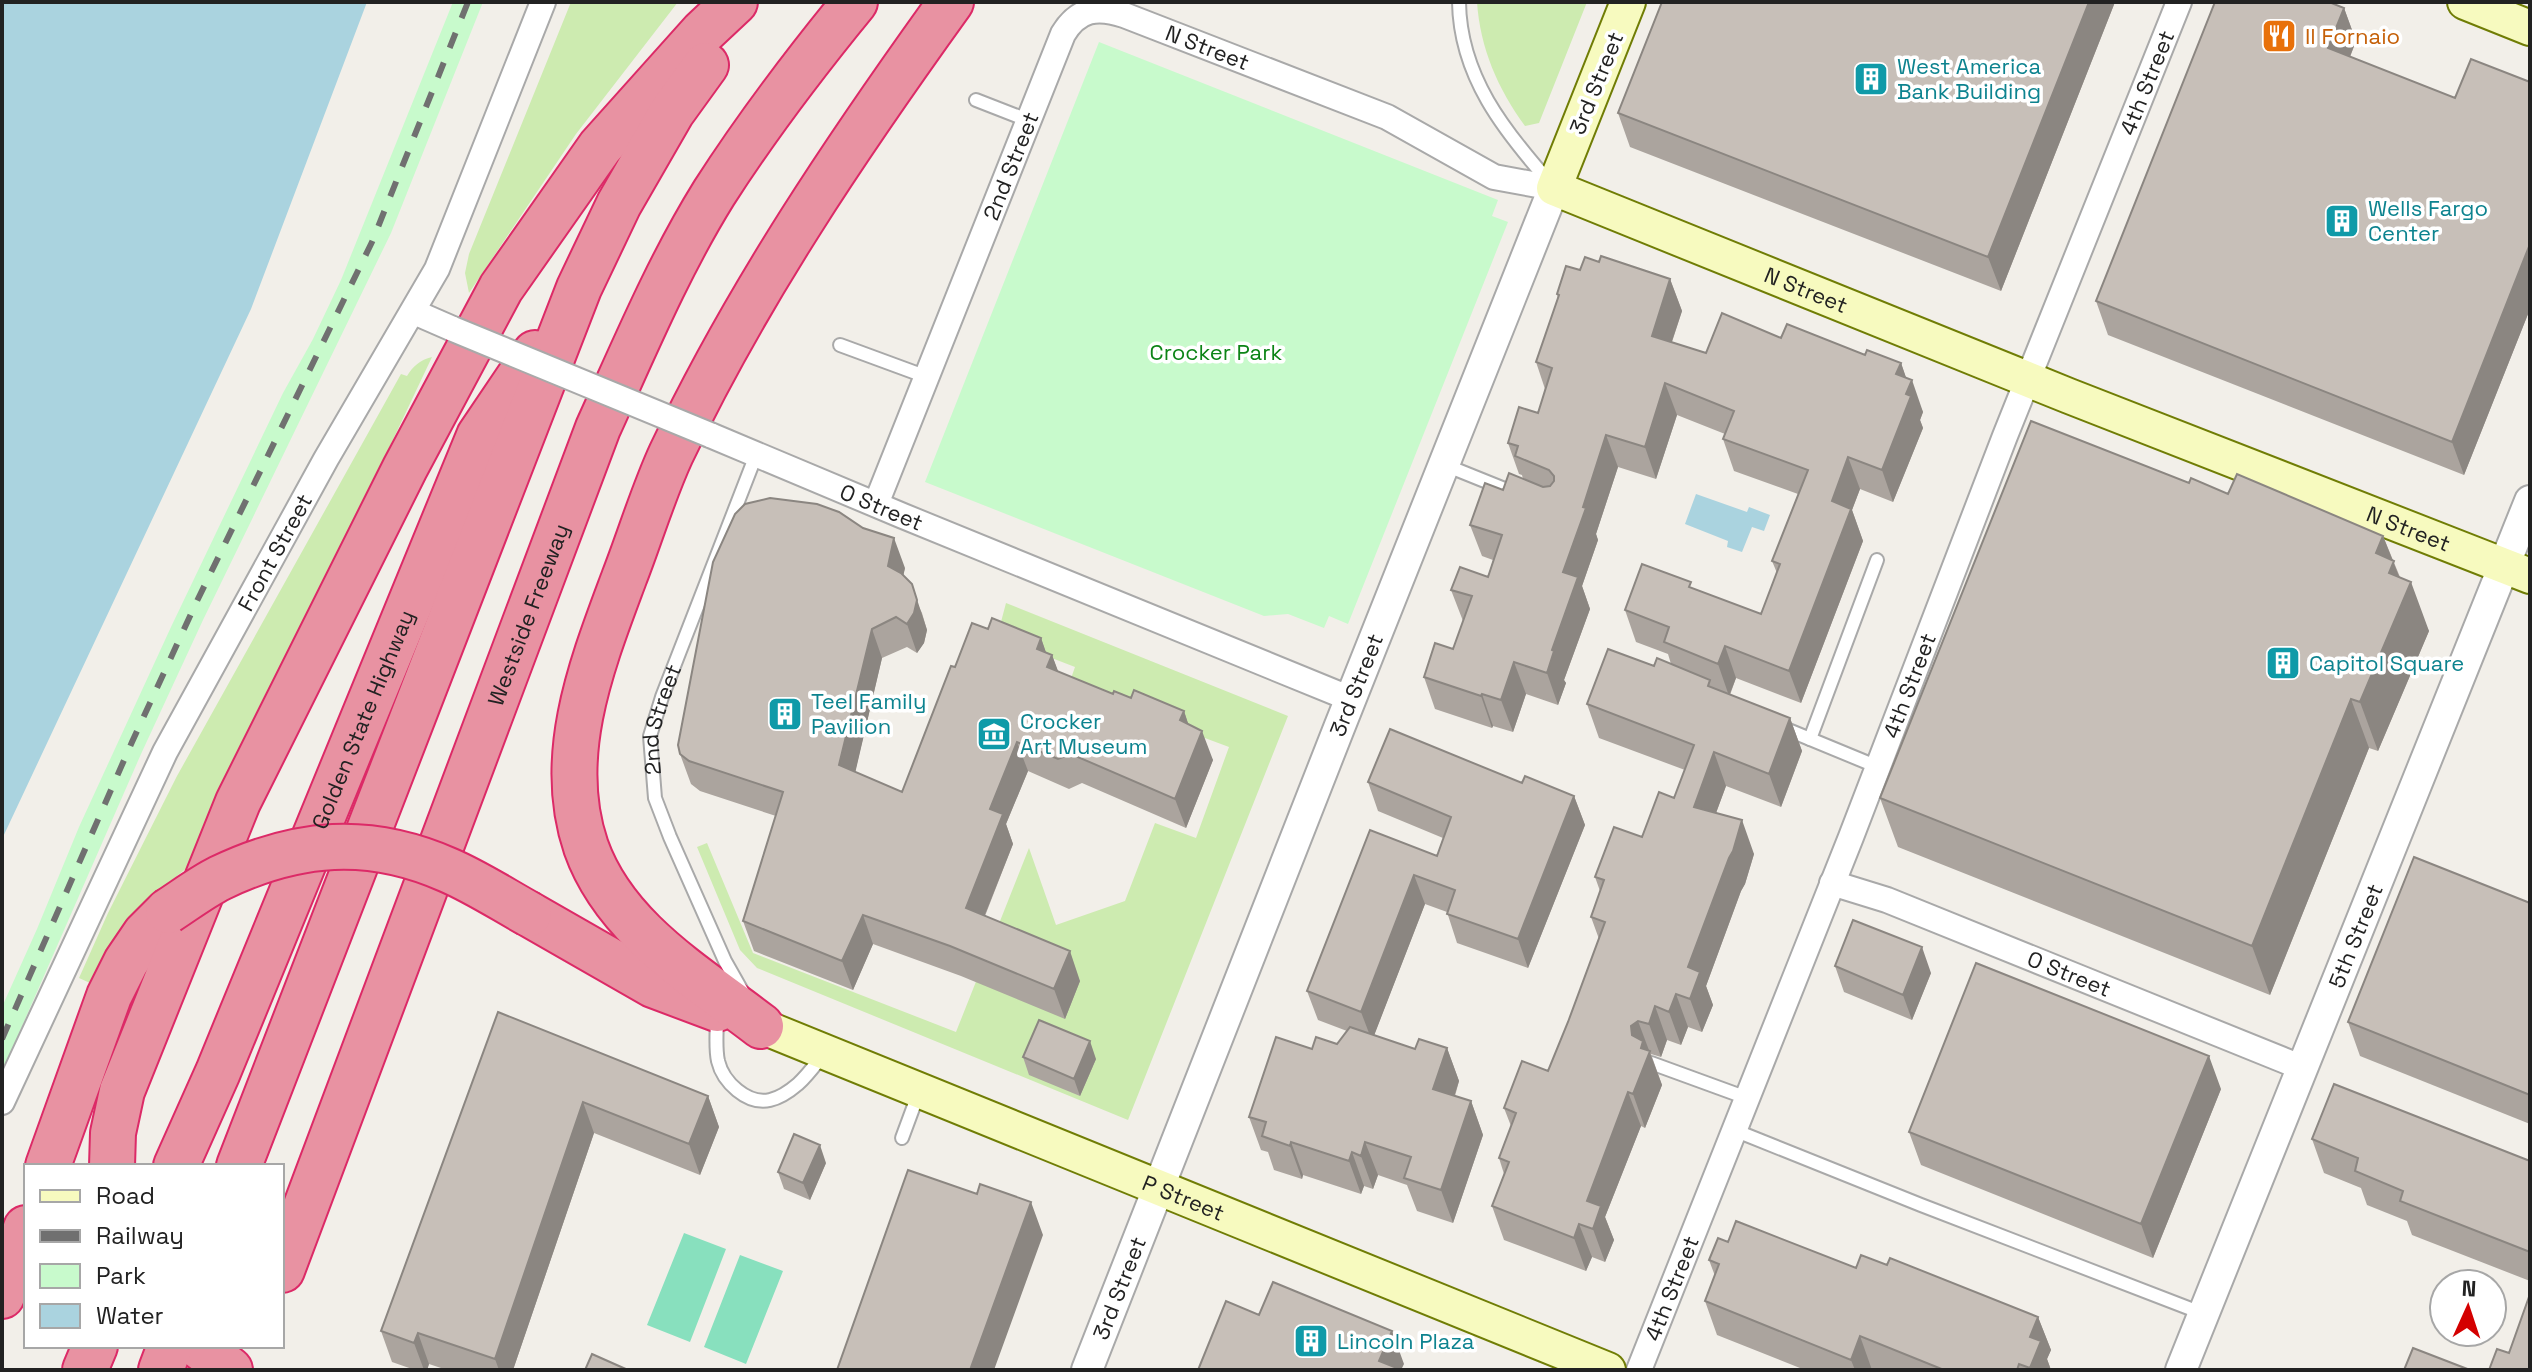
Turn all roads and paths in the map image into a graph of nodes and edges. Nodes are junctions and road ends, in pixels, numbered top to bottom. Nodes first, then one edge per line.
1 (543, 2) edge
2 (735, 2) edge
3 (752, 2) edge
4 (855, 2) edge
5 (951, 2) edge
6 (1459, 2) edge
7 (1628, 2) edge
8 (2179, 2) edge
9 (2465, 2) edge
10 (1127, 8) edge
11 (1085, 11) joint
12 (2530, 28) edge
13 (976, 100) dead end
14 (1030, 121) junction
15 (1554, 188) junction
16 (579, 288) junction
17 (414, 312) junction
18 (840, 345) dead end
19 (927, 377) junction
20 (2028, 380) junction
21 (756, 455) junction
22 (1444, 465) junction
23 (1531, 500) edge
24 (2530, 501) edge
25 (876, 504) junction
26 (1877, 560) dead end
27 (2517, 571) edge
28 (1351, 699) junction
29 (1768, 722) edge
30 (1810, 739) junction
31 (1878, 767) junction
32 (1832, 883) junction
33 (717, 1009) junction
34 (761, 1026) junction
35 (826, 1053) junction
36 (1651, 1063) edge
37 (2303, 1068) junction
38 (919, 1091) junction
39 (1747, 1098) junction
40 (2, 1102) edge
41 (1734, 1130) junction
42 (902, 1138) dead end
43 (49, 1164) edge
44 (112, 1164) edge
45 (177, 1164) edge
46 (240, 1164) edge
47 (1160, 1188) junction
48 (24, 1234) edge
49 (284, 1265) edge
50 (2, 1296) edge
51 (2204, 1314) junction
52 (94, 1348) edge
53 (169, 1348) edge
54 (202, 1348) edge
55 (252, 1348) edge
56 (85, 1370) edge
57 (161, 1370) edge
58 (230, 1370) edge
59 (244, 1370) edge
60 (1087, 1370) edge
61 (1608, 1370) edge
62 (1639, 1370) edge
63 (2181, 1370) edge

1 - 17 street, Front Street
2 - 44 highway
3 - 16 highway
4 - 49 highway, Westside Freeway
5 - 34 highway
6 - 15 lane
7 - 15 main road, 3rd Street
8 - 20 street, 4th Street
9 - 12 main road
10 - 11 street, N Street
10 - 15 street, N Street
11 - 14 street, 2nd Street
13 - 14 lane
14 - 19 street, 2nd Street
15 - 20 main road, N Street
15 - 22 street, 3rd Street
16 - 45 highway, Golden State Highway
16 - 46 highway
17 - 21 street, O Street, bridge
17 - 40 street, Front Street
18 - 19 lane
19 - 25 street, 2nd Street
20 - 27 main road, N Street
20 - 31 street, 4th Street
21 - 25 street, O Street
21 - 34 lane, 2nd Street
22 - 23 lane
22 - 28 street, 3rd Street
24 - 27 street, 5th Street
25 - 28 street, O Street
26 - 30 lane
27 - 37 street, 5th Street
28 - 47 street, 3rd Street
29 - 30 lane
30 - 31 lane
31 - 32 street, 4th Street
32 - 37 street, O Street
32 - 39 street, 4th Street
33 - 34 highway
33 - 35 lane
33 - 43 highway, bridge
34 - 35 main road, P Street
35 - 38 main road, P Street
36 - 39 lane
37 - 51 street, 5th Street
38 - 42 lane
38 - 47 main road, P Street
39 - 41 street, 4th Street
41 - 51 lane
41 - 62 street, 4th Street
47 - 60 street, 3rd Street
47 - 61 main road, P Street
48 - 50 highway
51 - 63 street, 5th Street
52 - 56 highway
53 - 57 highway
54 - 58 highway
55 - 59 highway

